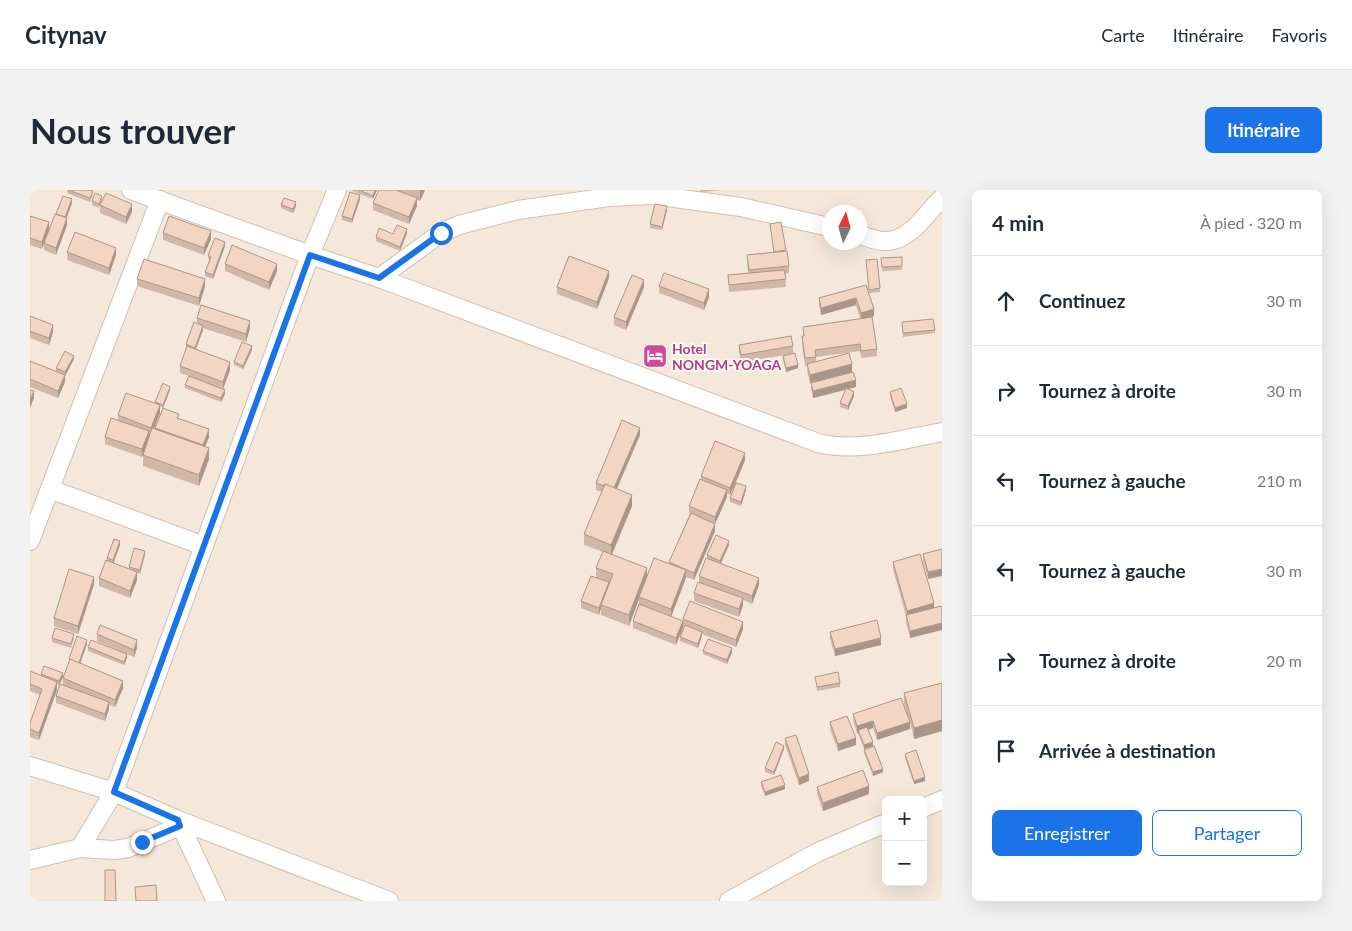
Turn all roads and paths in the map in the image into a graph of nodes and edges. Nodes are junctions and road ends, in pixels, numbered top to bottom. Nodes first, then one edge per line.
1 (131, 190) edge
2 (336, 190) edge
3 (942, 198) edge
4 (160, 200) junction
5 (822, 225) edge
6 (867, 237) edge
7 (310, 255) junction
8 (379, 278) junction
9 (942, 432) edge
10 (50, 489) junction
11 (30, 541) edge
12 (204, 546) junction
13 (30, 766) edge
14 (114, 792) junction
15 (942, 800) edge
16 (927, 806) edge
17 (179, 823) junction
18 (882, 825) edge
19 (80, 848) junction
20 (30, 860) edge
21 (216, 901) edge
22 (389, 901) edge
23 (729, 901) edge

1 - 4 street
2 - 7 street
3 - 6 street
4 - 7 street
4 - 10 street
5 - 8 street
7 - 8 street
7 - 12 street
8 - 9 street
10 - 11 street
10 - 12 street
12 - 14 street
13 - 14 street
14 - 17 street
14 - 19 street
15 - 16 street
17 - 19 street
17 - 21 street
17 - 22 street
18 - 23 street
19 - 20 street

